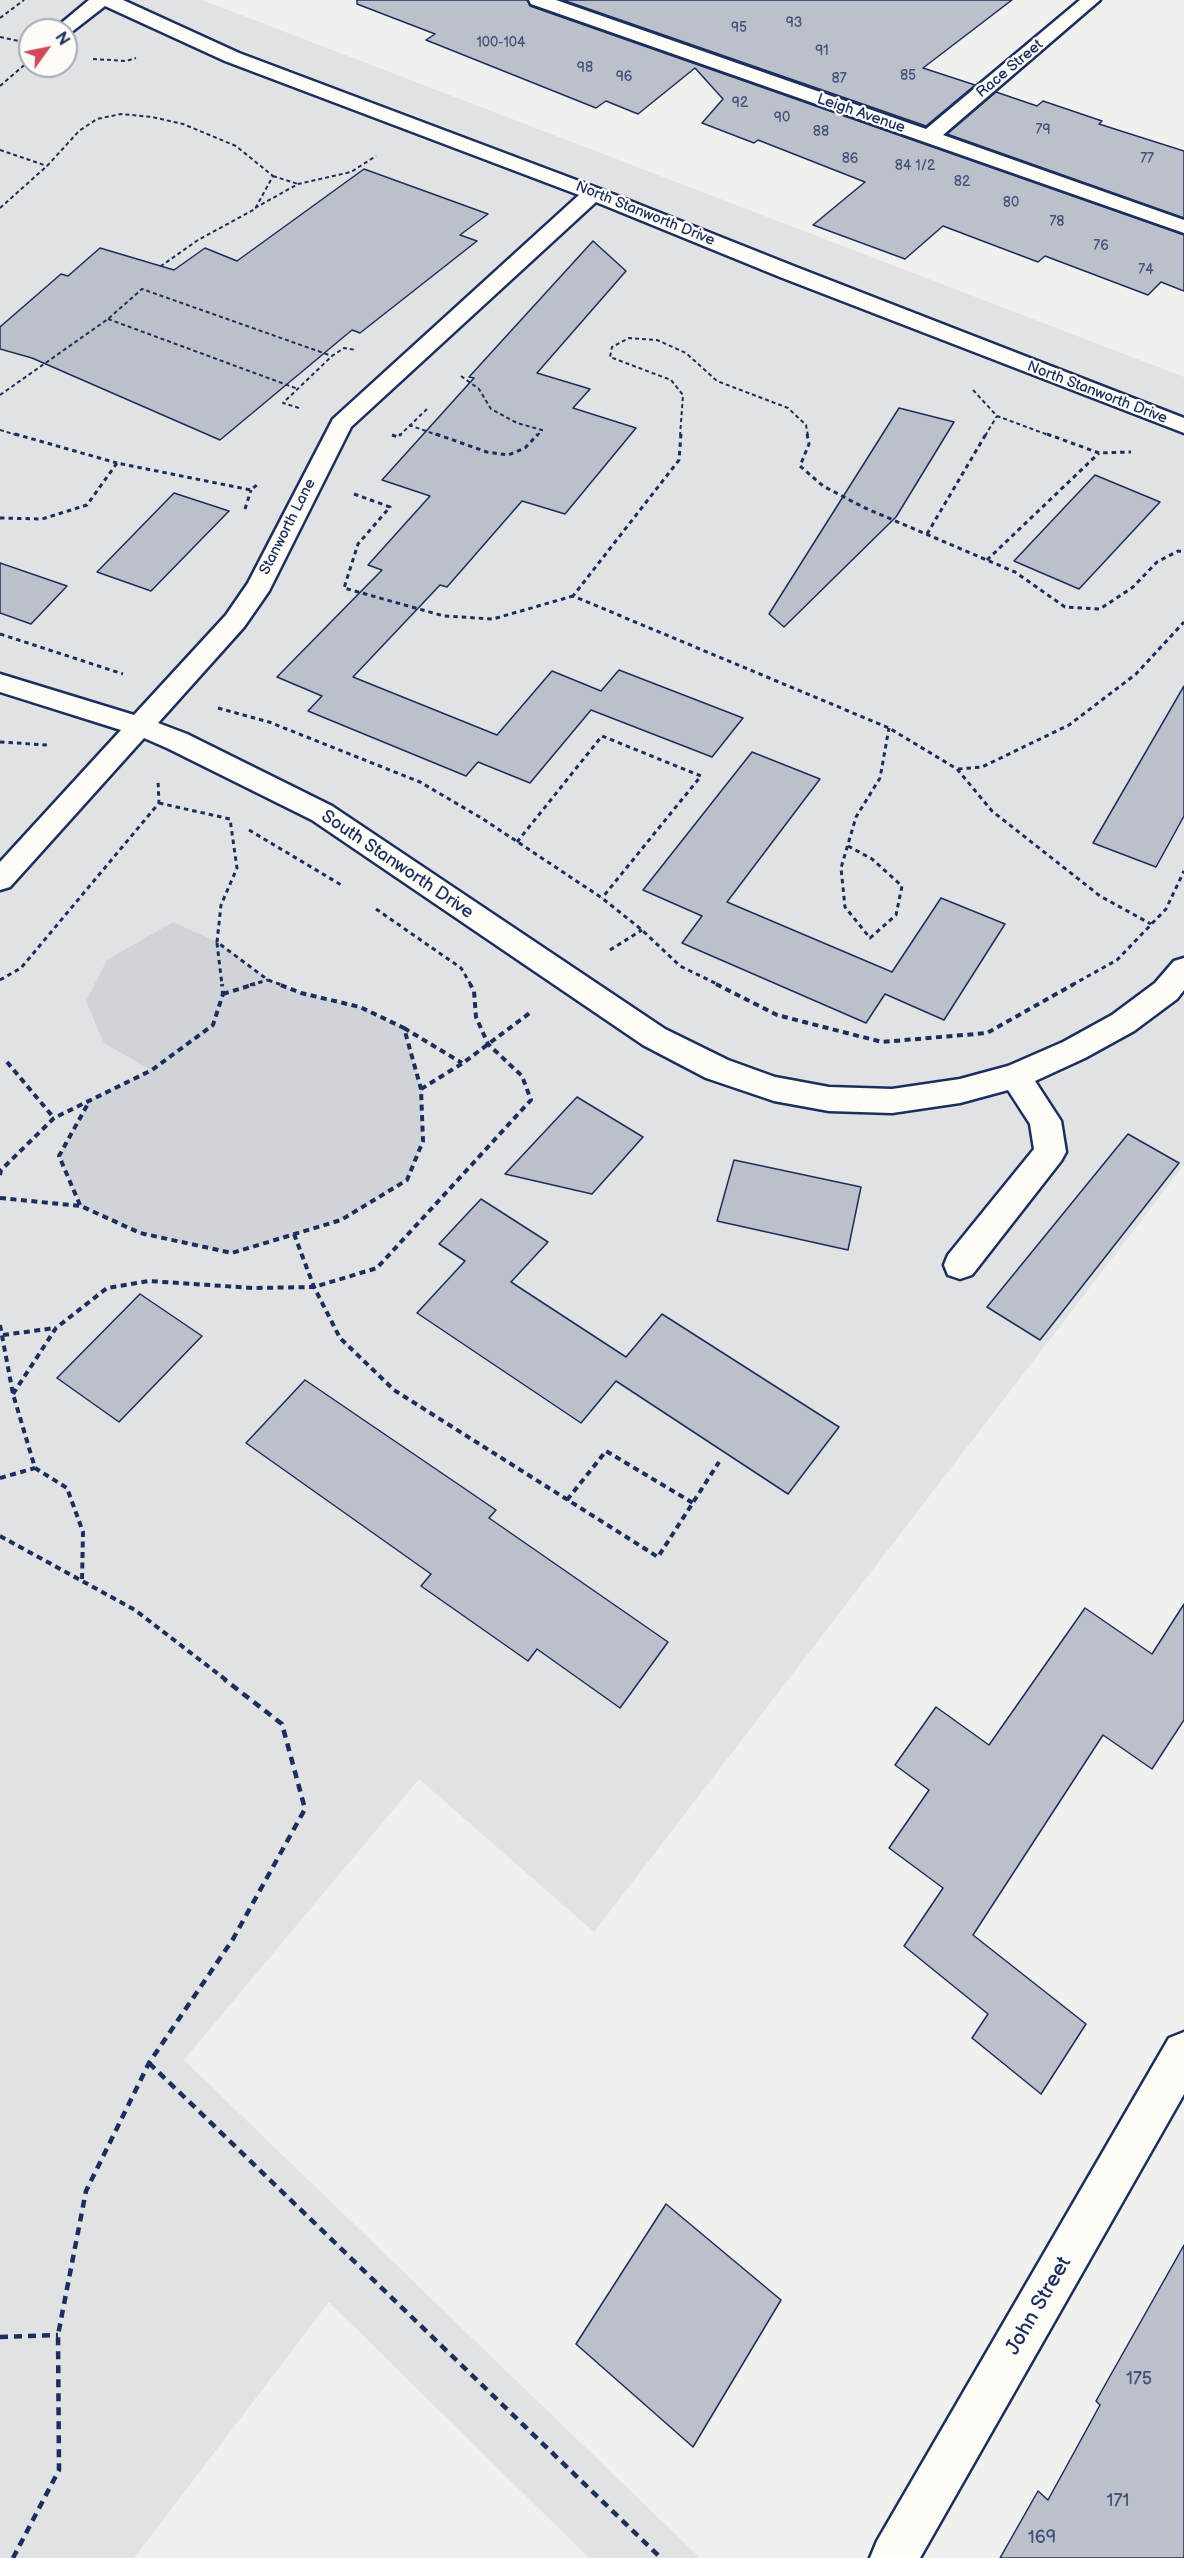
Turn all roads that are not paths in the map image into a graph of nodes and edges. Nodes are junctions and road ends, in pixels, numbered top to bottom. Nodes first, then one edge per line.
1 (101, 0) edge
2 (108, 0) edge
3 (538, 0) edge
4 (1092, 0) edge
5 (78, 18) edge
6 (928, 137) junction
7 (593, 193) junction
8 (1184, 227) edge
9 (1184, 426) edge
10 (0, 683) edge
11 (139, 726) junction
12 (0, 880) edge
13 (1184, 969) edge
14 (1015, 1076) junction
15 (960, 1265) dead end
16 (1184, 2053) edge
17 (894, 2558) edge

1 - 5 street
2 - 7 street, North Stanworth Drive
3 - 6 street, Leigh Avenue
4 - 6 street, Race Street
6 - 8 street, Leigh Avenue
7 - 9 street, North Stanworth Drive
7 - 11 street, Stanworth Lane
10 - 11 street, South Stanworth Drive
11 - 12 street, Stanworth Lane
11 - 14 street, South Stanworth Drive
13 - 14 street, South Stanworth Drive
14 - 15 street
16 - 17 street, John Street

